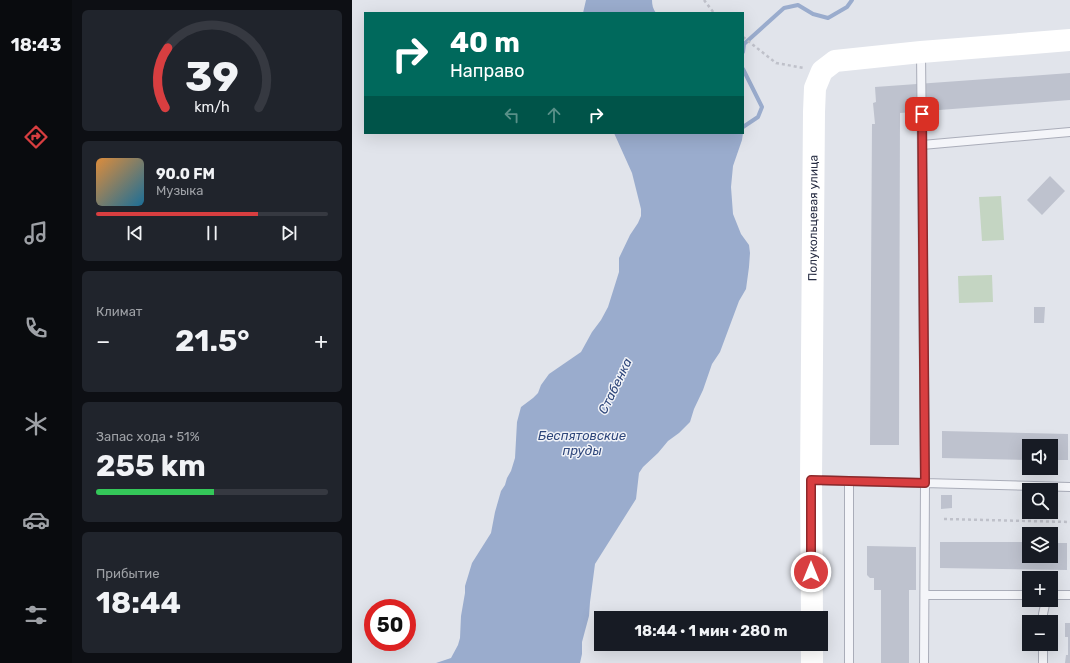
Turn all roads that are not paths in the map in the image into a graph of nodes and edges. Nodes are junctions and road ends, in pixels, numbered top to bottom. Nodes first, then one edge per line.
1 (1070, 40) edge
2 (921, 52) junction
3 (1070, 132) edge
4 (922, 145) junction
5 (811, 480) junction
6 (849, 481) junction
7 (925, 483) junction
8 (1070, 487) edge
9 (925, 595) junction
10 (1022, 595) edge
11 (1058, 595) edge
12 (1070, 595) edge
13 (812, 611) edge
14 (812, 651) edge
15 (1043, 651) edge
16 (812, 663) edge
17 (849, 663) edge
18 (924, 663) edge
19 (1043, 663) edge

1 - 2 main road
2 - 4 lane
2 - 5 main road, Полукольцевая улица
3 - 4 lane
4 - 7 lane
5 - 6 lane
5 - 13 main road, Полукольцевая улица
6 - 7 lane
6 - 17 lane
7 - 8 lane
7 - 9 lane
9 - 10 lane
9 - 18 lane
11 - 12 lane
14 - 16 main road
15 - 19 lane

